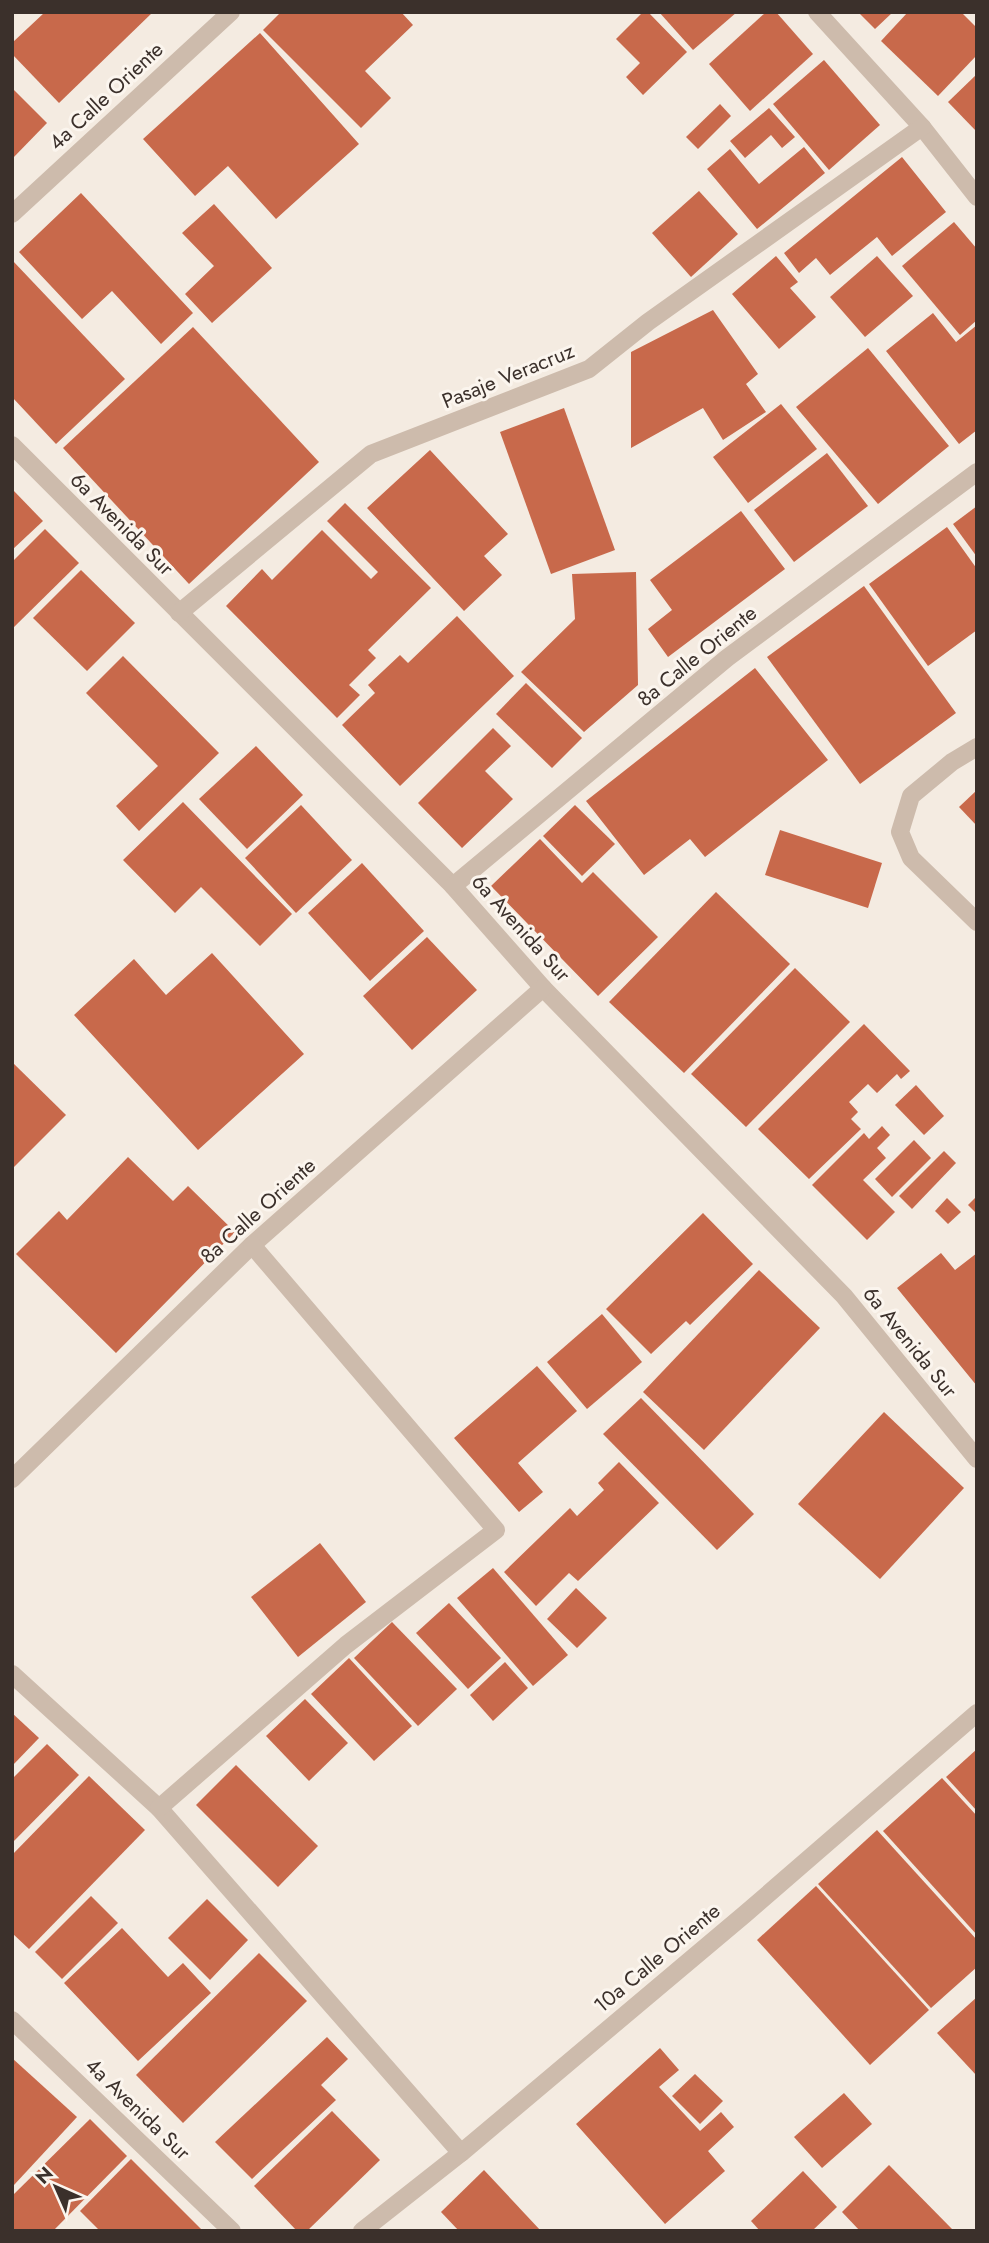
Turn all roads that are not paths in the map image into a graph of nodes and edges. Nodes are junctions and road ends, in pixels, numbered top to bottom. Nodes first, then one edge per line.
1 (231, 12) edge
2 (817, 12) edge
3 (922, 127) junction
4 (977, 197) edge
5 (12, 214) edge
6 (12, 446) edge
7 (977, 472) edge
8 (179, 613) junction
9 (977, 747) edge
10 (453, 886) junction
11 (977, 922) edge
12 (544, 988) junction
13 (252, 1245) junction
14 (977, 1459) edge
15 (12, 1479) edge
16 (12, 1674) edge
17 (977, 1713) edge
18 (159, 1808) junction
19 (12, 2020) edge
20 (461, 2153) junction
21 (232, 2231) edge
22 (362, 2231) edge

1 - 5 street, 4a Calle Oriente
2 - 3 street
3 - 4 street
3 - 8 street, Pasaje Veracruz
6 - 8 street, 6a Avenida Sur
7 - 10 street, 8a Calle Oriente
8 - 10 street, 6a Avenida Sur
9 - 11 street
10 - 12 street, 6a Avenida Sur
12 - 13 street, 8a Calle Oriente
12 - 14 street, 6a Avenida Sur
13 - 15 street, 8a Calle Oriente
13 - 18 street
16 - 18 street
17 - 20 street, 10a Calle Oriente
18 - 20 street
19 - 21 street, 4a Avenida Sur
20 - 22 street, 10a Calle Oriente

